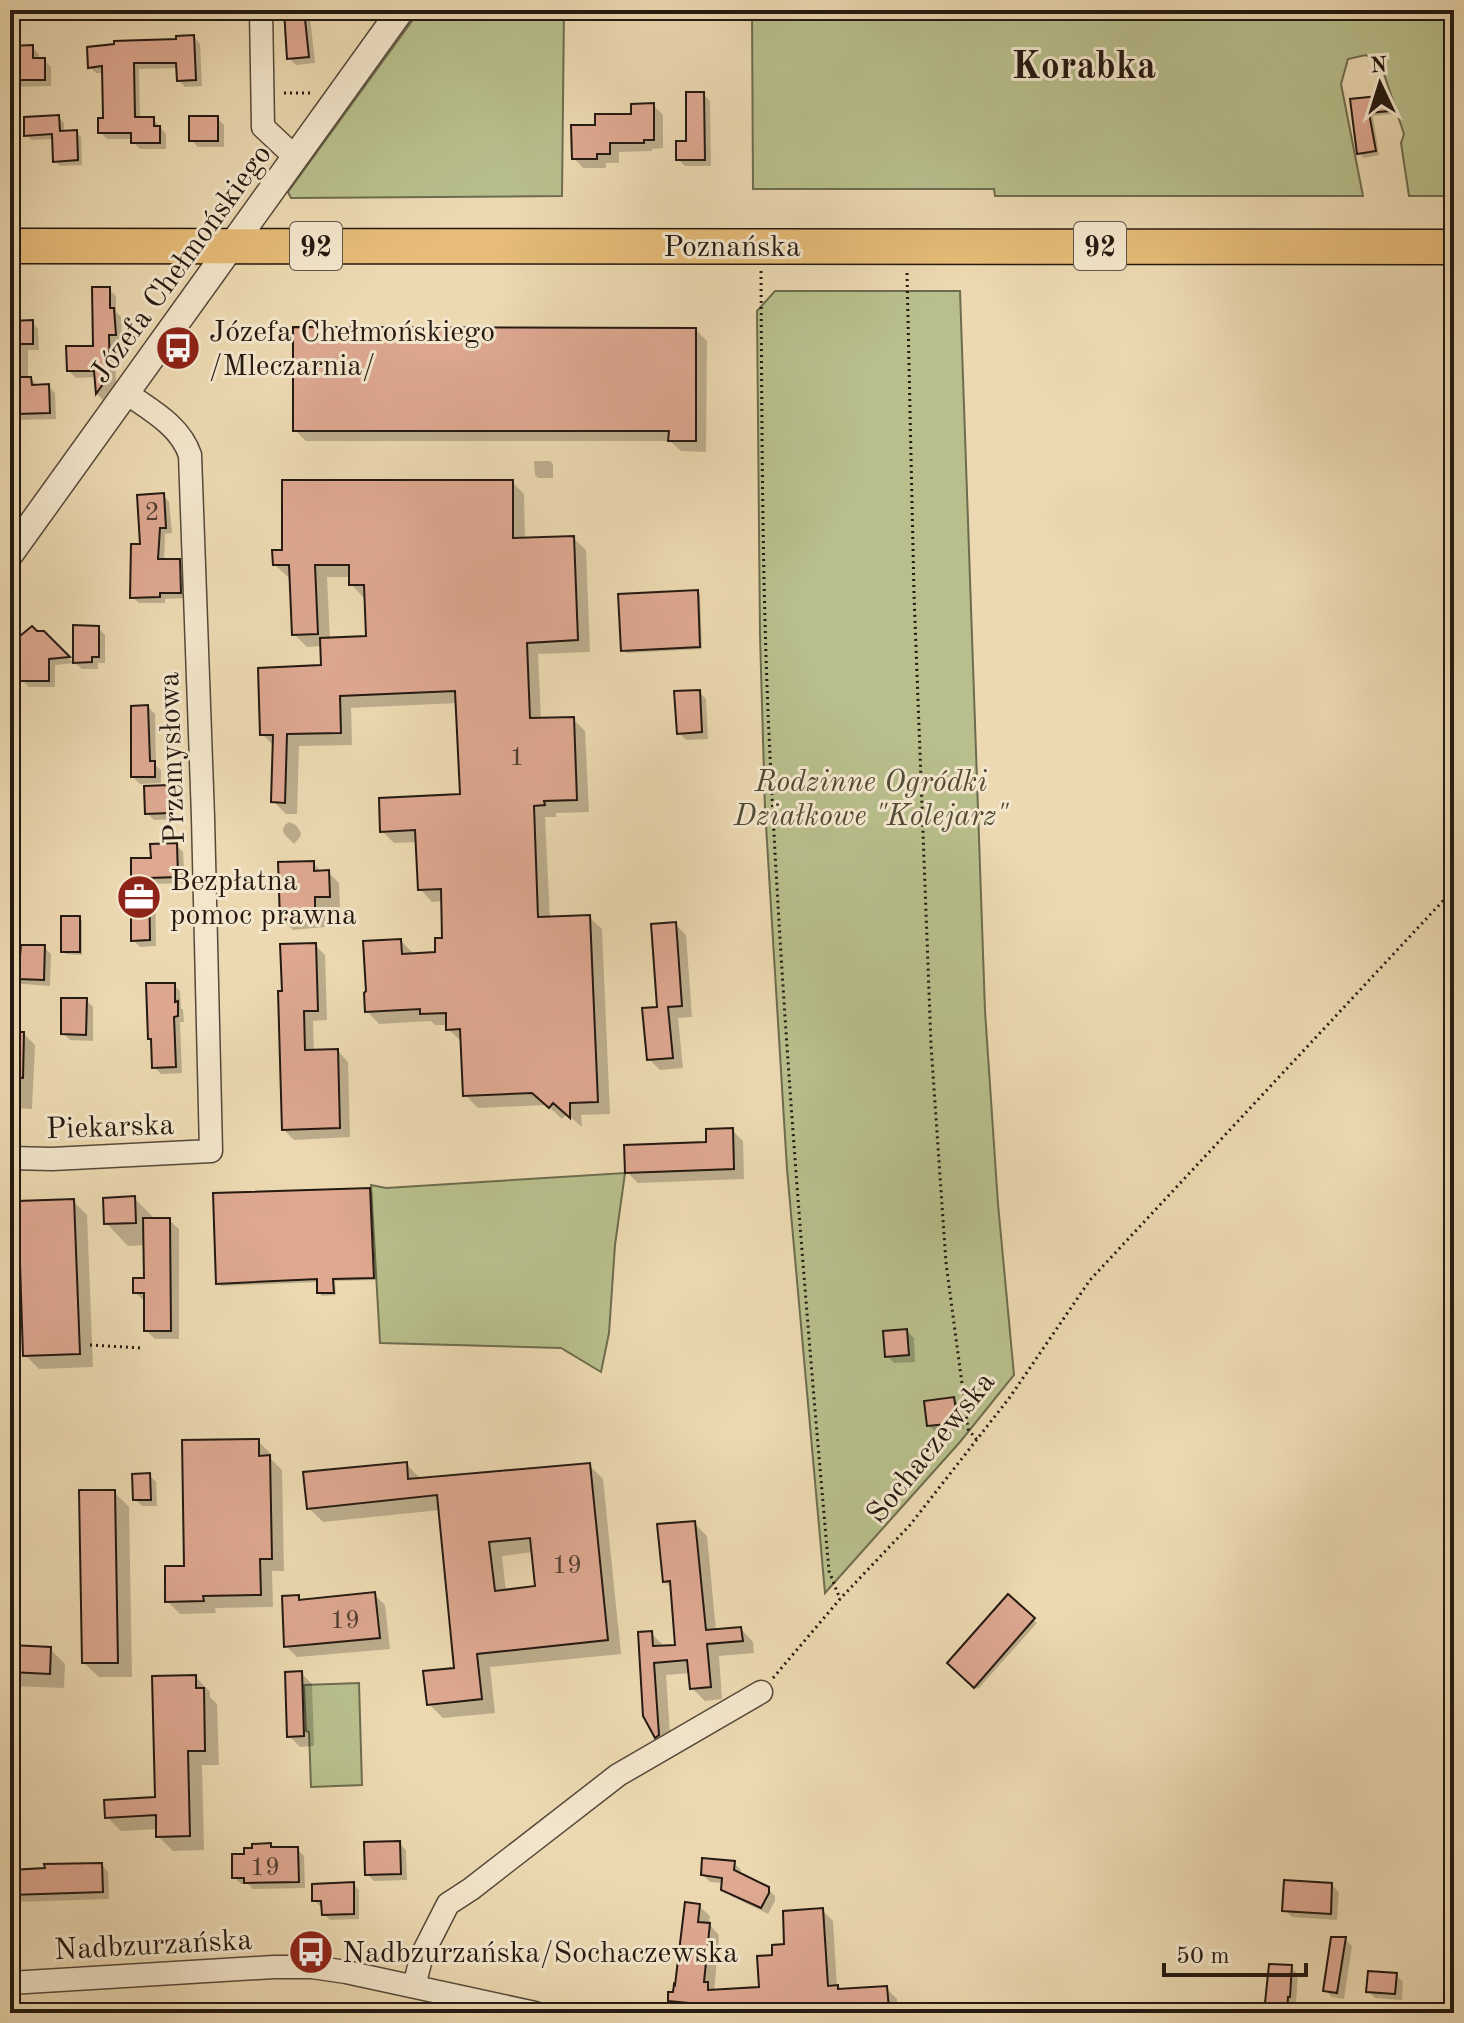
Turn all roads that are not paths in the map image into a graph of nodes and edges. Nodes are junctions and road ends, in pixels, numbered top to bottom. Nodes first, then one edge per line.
1 (261, 10) edge
2 (401, 10) edge
3 (296, 158) junction
4 (233, 245) junction
5 (10, 246) edge
6 (1454, 247) edge
7 (125, 392) junction
8 (10, 554) edge
9 (211, 1151) joint
10 (10, 1158) edge
11 (761, 1692) road end
12 (10, 1983) edge
13 (414, 1986) junction
14 (535, 2013) edge

1 - 3 street
2 - 3 street, Józefa Chełmońskiego
3 - 4 street, Józefa Chełmońskiego
4 - 5 main road, Poznańska / 92
4 - 6 main road, Poznańska / 92
4 - 7 street, Józefa Chełmońskiego
7 - 8 street, Józefa Chełmońskiego
7 - 9 street, Przemysłowa
9 - 10 street, Piekarska
11 - 13 street
12 - 13 street, Nadbzurzańska
13 - 14 street, Nadbzurzańska

